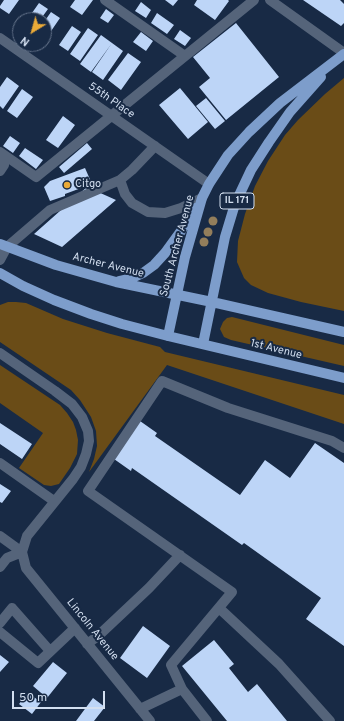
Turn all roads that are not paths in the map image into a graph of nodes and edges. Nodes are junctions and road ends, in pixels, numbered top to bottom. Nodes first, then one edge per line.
1 (105, 0) edge
2 (254, 0) edge
3 (270, 0) edge
4 (0, 38) edge
5 (344, 54) edge
6 (185, 56) junction
7 (112, 116) junction
8 (155, 146) junction
9 (0, 152) edge
10 (0, 162) edge
11 (0, 172) edge
12 (120, 180) junction
13 (209, 184) junction
14 (202, 198) junction
15 (4, 246) edge
16 (0, 260) edge
17 (0, 273) edge
18 (116, 282) junction
19 (177, 295) junction
20 (212, 302) junction
21 (344, 332) edge
22 (168, 336) junction
23 (203, 344) junction
24 (0, 353) edge
25 (344, 378) edge
26 (344, 448) edge
27 (0, 463) edge
28 (54, 502) junction
29 (0, 536) edge
30 (22, 552) junction
31 (180, 555) junction
32 (0, 567) edge
33 (219, 608) junction
34 (0, 623) edge
35 (74, 628) junction
36 (0, 632) edge
37 (87, 644) junction
38 (50, 651) junction
39 (182, 689) junction
40 (140, 709) junction
41 (150, 721) edge
42 (207, 721) edge
43 (330, 721) edge

1 - 6 street
2 - 6 street
3 - 5 street
4 - 7 street, 55th Place
5 - 13 main road, South Archer Avenue / IL 171
5 - 20 main road, IL 171
6 - 7 street
7 - 8 street, 55th Place
7 - 9 street
8 - 12 street
8 - 13 street, 55th Place
10 - 11 street
12 - 14 street
12 - 15 street
13 - 14 main road, South Archer Avenue / IL 171
14 - 18 main road
14 - 19 main road, South Archer Avenue / IL 171
15 - 16 street
15 - 18 main road, Archer Avenue
17 - 22 main road
18 - 19 main road, Archer Avenue
19 - 20 main road, Archer Avenue
19 - 22 main road, South Archer Avenue / IL 171
20 - 21 main road, Archer Avenue
20 - 23 main road
22 - 23 main road, 1st Avenue
23 - 25 main road, 1st Avenue
24 - 28 street
26 - 31 street
27 - 28 street
28 - 30 street
29 - 30 street
30 - 32 street
30 - 35 street, Lincoln Avenue
31 - 33 street
31 - 37 street
33 - 39 street
33 - 43 street
34 - 38 street
35 - 37 street, Lincoln Avenue
35 - 38 street
36 - 38 street
37 - 40 street, Lincoln Avenue
39 - 40 street
39 - 42 street
40 - 41 street, Lincoln Avenue

